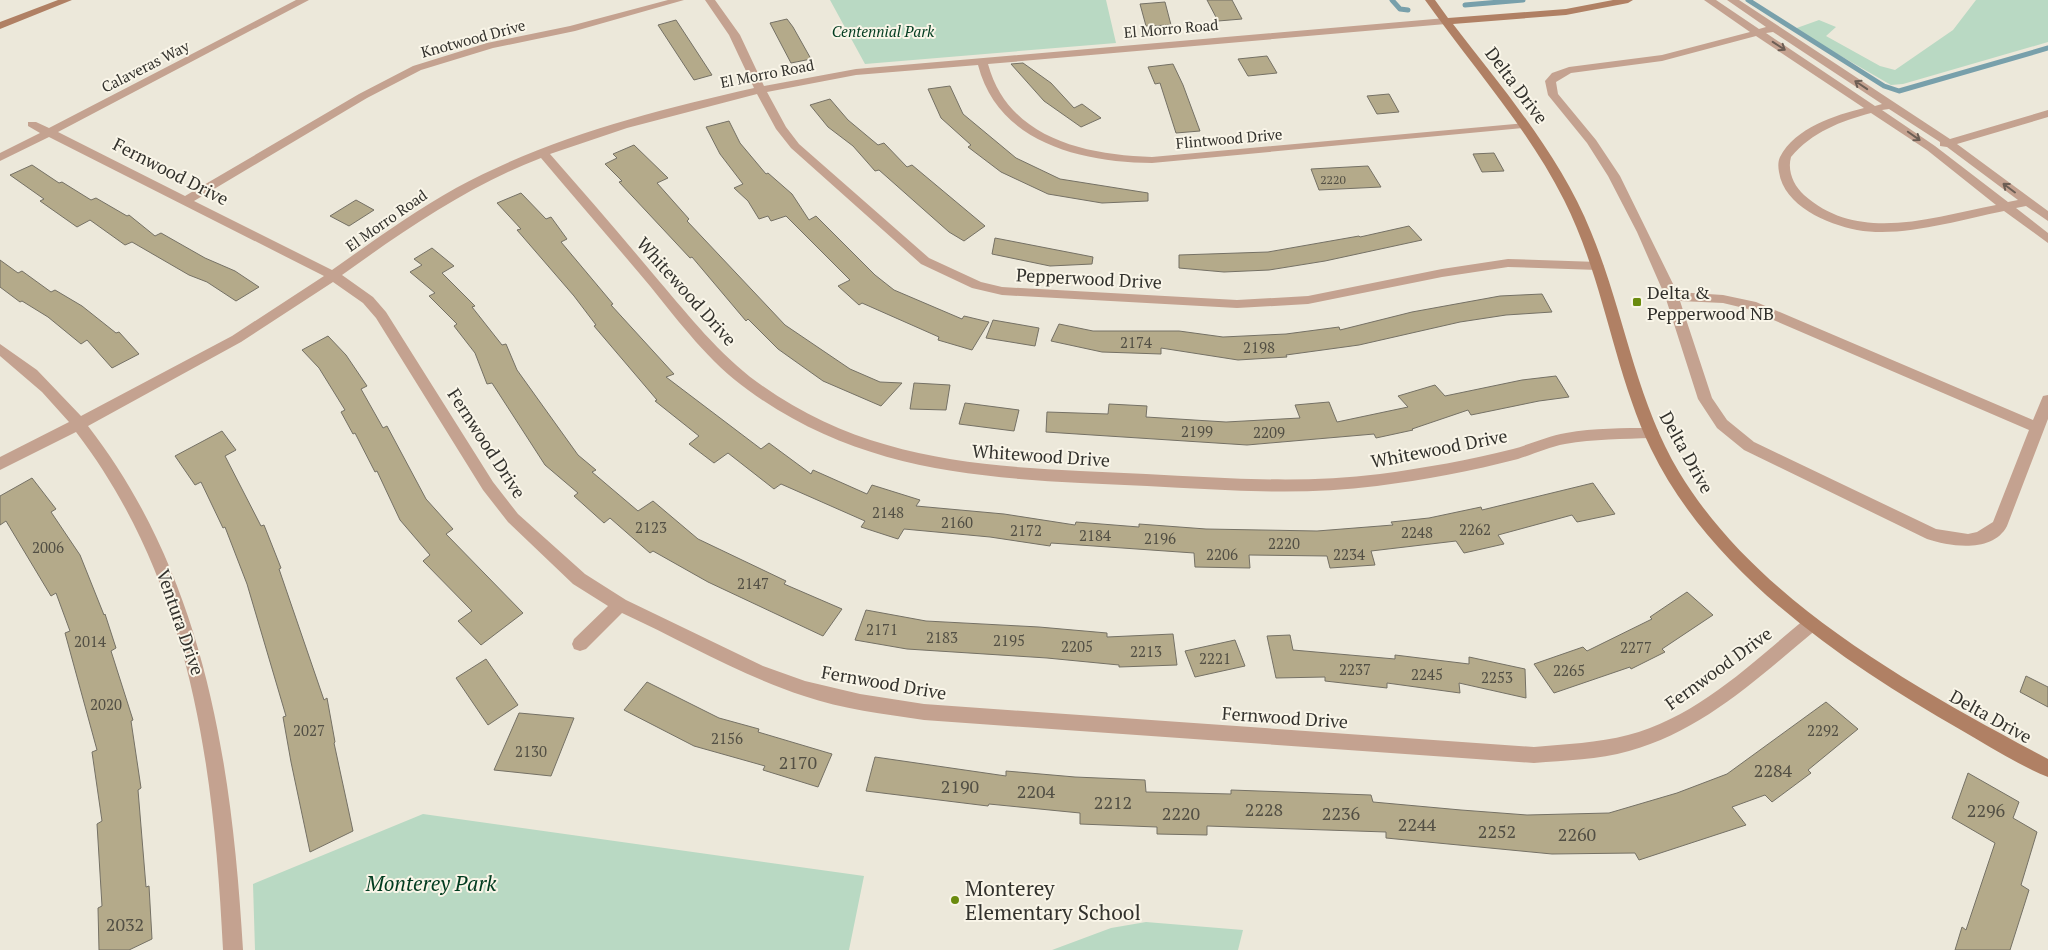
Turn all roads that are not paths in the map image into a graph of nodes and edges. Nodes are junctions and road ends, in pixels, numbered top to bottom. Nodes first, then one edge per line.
1 (67, 0) edge
2 (304, 0) edge
3 (679, 0) edge
4 (710, 0) edge
5 (1430, 0) edge
6 (1628, 0) edge
7 (1709, 0) edge
8 (1732, 0) edge
9 (1446, 21) junction
10 (0, 26) edge
11 (1775, 28) junction
12 (1758, 32) junction
13 (982, 61) junction
14 (760, 89) junction
15 (1891, 105) junction
16 (1874, 109) junction
17 (2048, 113) edge
18 (32, 124) dead end
19 (1523, 125) junction
20 (49, 132) junction
21 (1950, 143) junction
22 (1931, 148) junction
23 (544, 154) junction
24 (0, 158) edge
25 (185, 201) junction
26 (2028, 202) junction
27 (2007, 207) junction
28 (2048, 217) edge
29 (2048, 239) edge
30 (1598, 266) junction
31 (334, 276) junction
32 (1672, 296) junction
33 (0, 349) edge
34 (2047, 405) edge
35 (78, 423) junction
36 (2036, 427) junction
37 (1652, 433) junction
38 (0, 464) edge
39 (620, 605) junction
40 (1811, 624) junction
41 (580, 644) dead end
42 (2048, 768) edge
43 (233, 950) edge

1 - 10 main road
2 - 20 street, Calaveras Way
3 - 25 street, Knotwood Drive
4 - 14 street, Pepperwood Drive
5 - 9 main road, Delta Drive
6 - 9 main road, El Morro Road
7 - 12 street
8 - 11 street
9 - 13 street, El Morro Road
9 - 19 main road, Delta Drive
11 - 12 street
15 -> 11 street
12 -> 16 street
12 - 32 street
13 - 14 street, El Morro Road
13 - 19 street, Flintwood Drive
14 - 23 street, El Morro Road
14 - 30 street, Pepperwood Drive
15 - 16 street
15 - 21 street
16 -> 22 street
16 - 27 street
17 - 21 street
18 - 20 street, Fernwood Drive
19 - 30 main road, Delta Drive
20 - 24 street, Calaveras Way
20 - 25 street, Fernwood Drive
21 - 22 street
26 -> 21 street
22 - 27 street
23 - 31 street, El Morro Road
23 - 37 street, Whitewood Drive
25 - 31 street, Fernwood Drive
26 - 27 street
26 - 28 street
27 - 29 street
30 - 37 main road, Delta Drive
31 - 35 street, El Morro Road
31 - 39 street, Fernwood Drive
32 - 36 street
32 - 36 street
33 - 35 street, Ventura Drive
34 - 36 street
35 - 38 street, El Morro Road
35 - 43 street, Ventura Drive
37 - 40 main road, Delta Drive
39 - 40 street, Fernwood Drive
39 - 41 street
40 - 42 main road, Delta Drive

